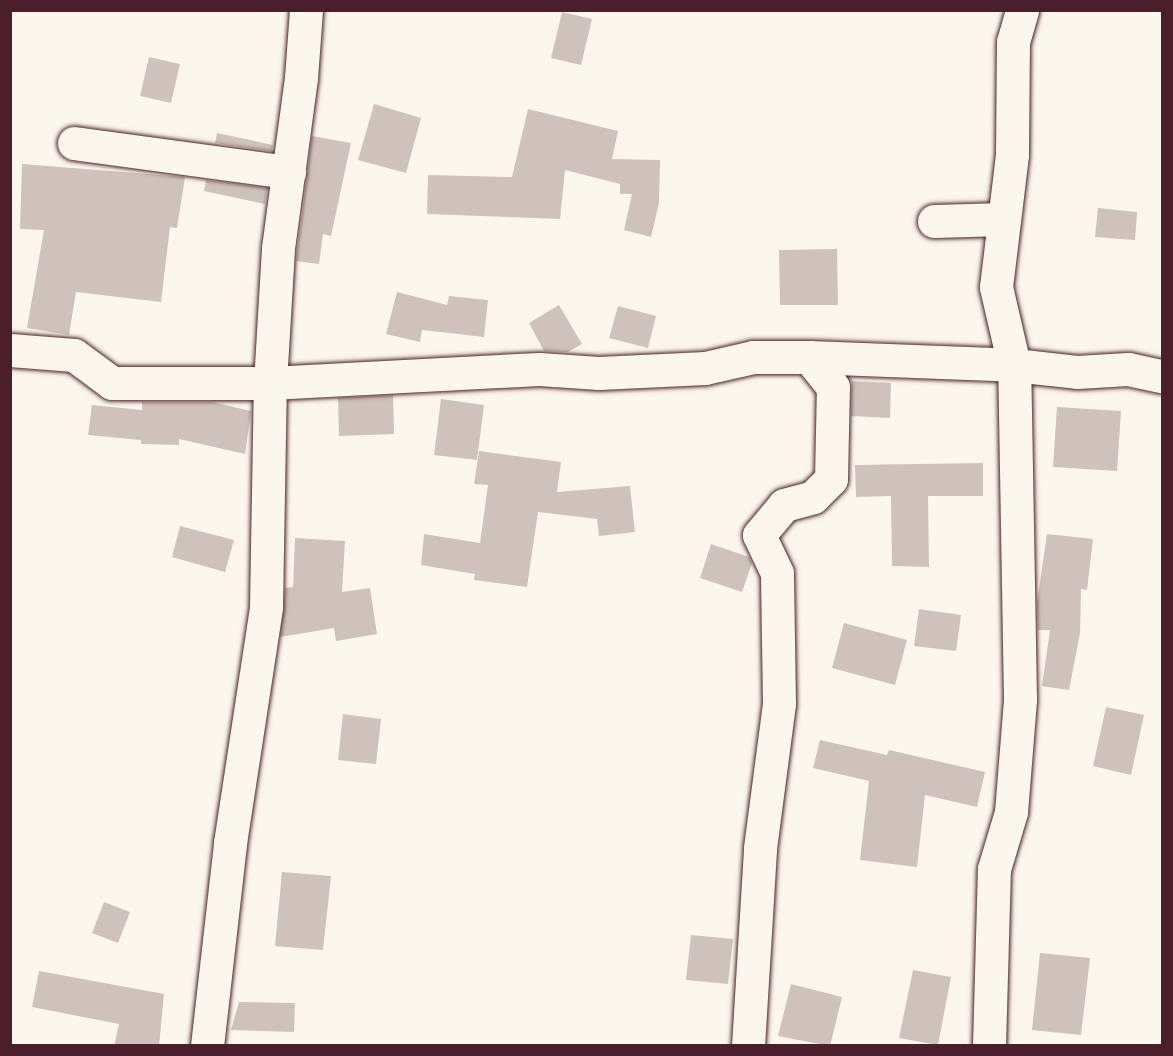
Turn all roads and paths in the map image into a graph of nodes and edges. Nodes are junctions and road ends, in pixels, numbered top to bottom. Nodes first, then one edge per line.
1 (306, 10) edge
2 (1022, 10) edge
3 (74, 143) dead end
4 (290, 172) junction
5 (1004, 219) junction
6 (934, 220) dead end
7 (10, 350) edge
8 (809, 357) junction
9 (1014, 365) junction
10 (1162, 376) edge
11 (270, 383) junction
12 (207, 1046) edge
13 (748, 1046) edge
14 (989, 1046) edge

1 - 4 street
2 - 5 street
3 - 4 street
4 - 11 street
5 - 6 street
5 - 9 street
7 - 11 street
8 - 9 street
8 - 11 street
8 - 13 street
9 - 10 street
9 - 14 street
11 - 12 street

